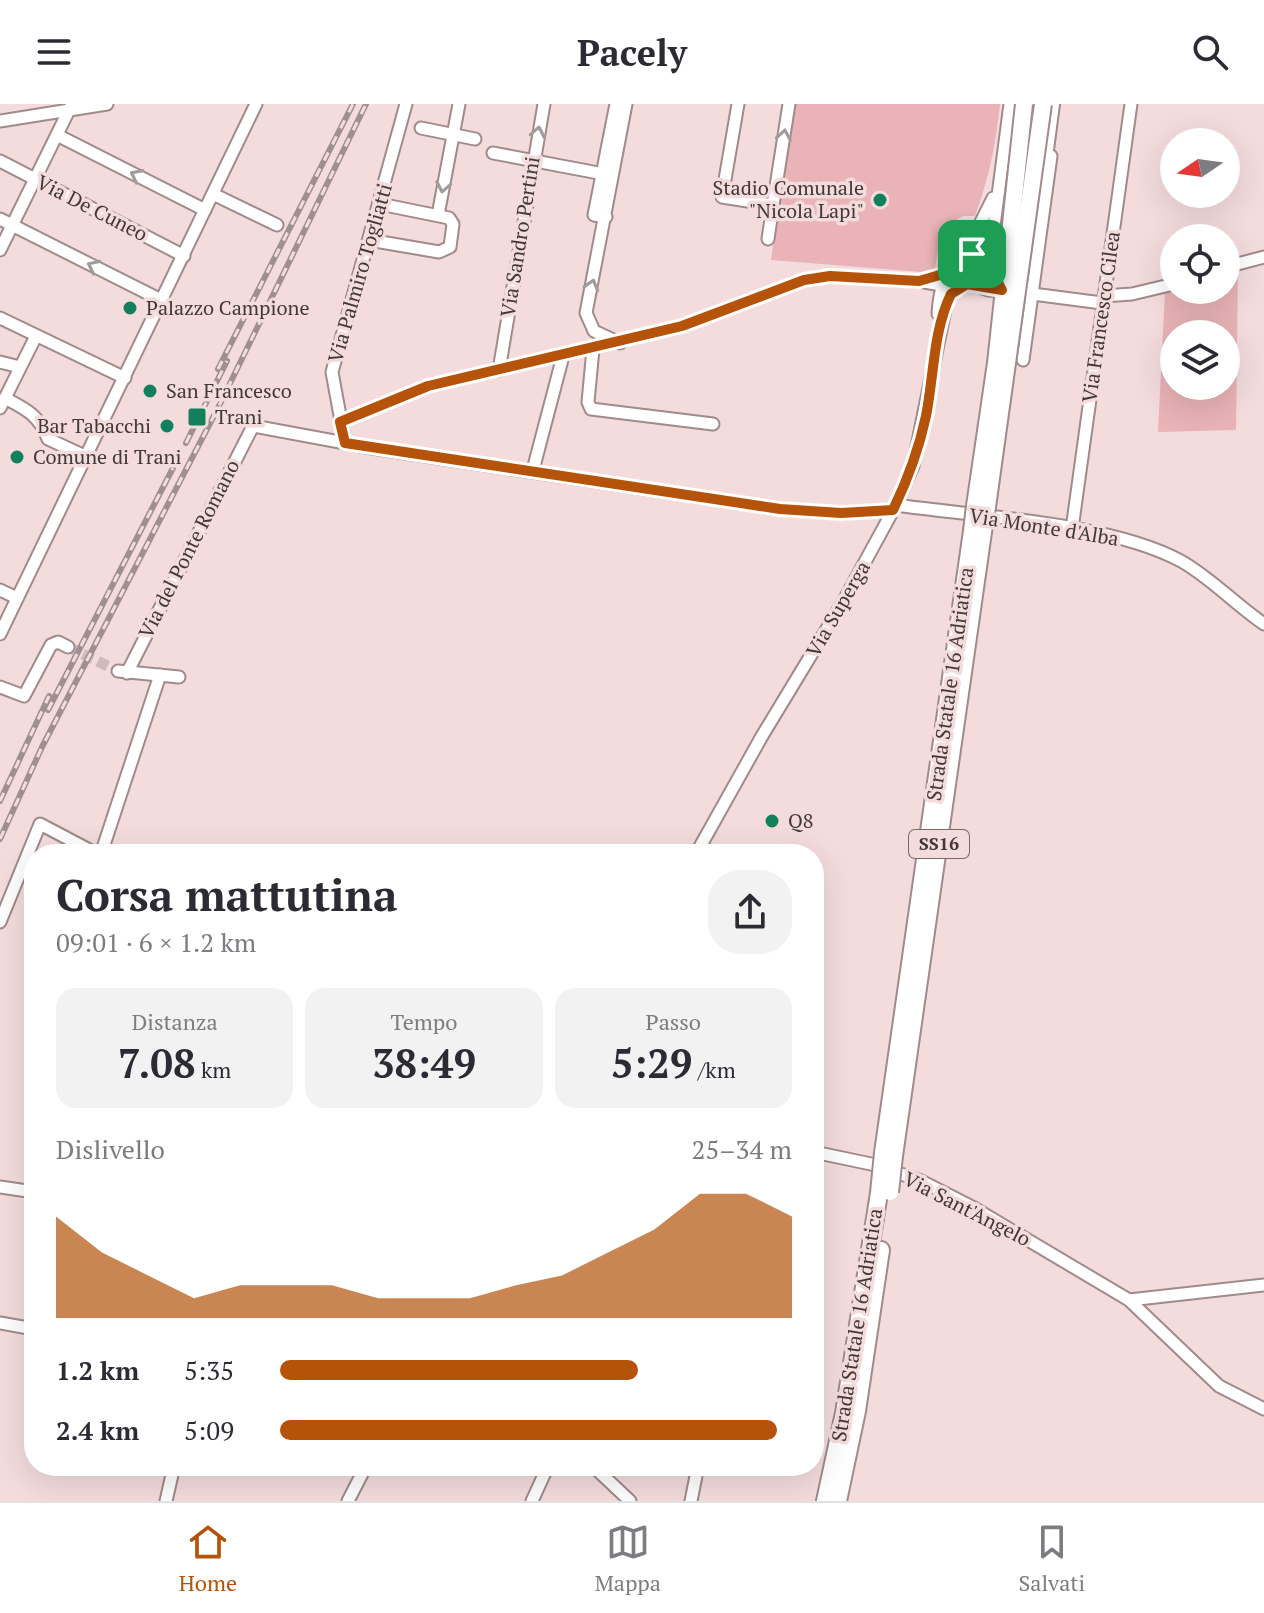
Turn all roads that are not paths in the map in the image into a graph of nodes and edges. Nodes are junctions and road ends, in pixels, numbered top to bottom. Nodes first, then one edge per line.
1 (107, 104) edge
2 (256, 104) edge
3 (406, 104) edge
4 (459, 104) edge
5 (544, 104) edge
6 (616, 104) edge
7 (626, 104) edge
8 (738, 104) edge
9 (789, 104) edge
10 (1010, 104) edge
11 (1024, 104) edge
12 (1034, 104) edge
13 (1043, 104) edge
14 (1051, 104) edge
15 (1058, 104) edge
16 (1131, 104) edge
17 (70, 107) edge
18 (0, 121) edge
19 (421, 128) dead end
20 (453, 134) junction
21 (57, 135) junction
22 (475, 139) dead end
23 (493, 153) dead end
24 (0, 161) edge
25 (533, 161) junction
26 (608, 174) junction
27 (35, 179) junction
28 (998, 187) junction
29 (1031, 192) junction
30 (213, 194) junction
31 (380, 204) junction
32 (773, 205) junction
33 (205, 210) junction
34 (438, 215) junction
35 (0, 219) edge
36 (12, 225) junction
37 (277, 225) dead end
38 (768, 239) dead end
39 (369, 240) junction
40 (0, 250) edge
41 (184, 256) junction
42 (1264, 257) edge
43 (1240, 263) edge
44 (957, 266) junction
45 (990, 268) junction
46 (919, 281) junction
47 (942, 286) junction
48 (967, 286) junction
49 (1160, 287) edge
50 (1002, 290) junction
51 (1032, 294) junction
52 (1103, 299) junction
53 (163, 301) junction
54 (0, 318) edge
55 (36, 336) junction
56 (621, 343) junction
57 (936, 347) junction
58 (593, 349) junction
59 (563, 356) junction
60 (0, 362) edge
61 (1009, 362) junction
62 (20, 367) junction
63 (499, 370) junction
64 (125, 378) junction
65 (3, 398) edge
66 (340, 422) junction
67 (713, 424) dead end
68 (253, 426) joint
69 (345, 443) junction
70 (87, 457) junction
71 (533, 470) junction
72 (894, 508) junction
73 (1072, 529) junction
74 (0, 590) edge
75 (17, 598) junction
76 (1264, 624) edge
77 (0, 634) edge
78 (68, 647) dead end
79 (160, 675) junction
80 (179, 677) dead end
81 (0, 687) edge
82 (32, 844) edge
83 (79, 844) edge
84 (102, 844) edge
85 (702, 844) edge
86 (24, 863) edge
87 (0, 922) edge
88 (824, 1154) edge
89 (0, 1187) edge
90 (24, 1191) edge
91 (884, 1194) junction
92 (1264, 1285) edge
93 (1129, 1300) junction
94 (1, 1323) edge
95 (24, 1327) edge
96 (1264, 1409) edge
97 (172, 1476) edge
98 (361, 1476) edge
99 (543, 1476) edge
100 (604, 1476) edge
101 (696, 1476) edge
102 (166, 1501) edge
103 (348, 1501) edge
104 (532, 1501) edge
105 (630, 1501) edge
106 (691, 1501) edge
107 (825, 1501) edge
108 (838, 1501) edge

1 - 17 street
2 - 30 street
3 - 31 street, Via Palmiro Togliatti
4 - 20 street
25 -> 5 street, Via Sandro Pertini
6 - 26 street
7 - 26 street
8 - 32 street
32 -> 9 street
10 - 28 street, Via Superga
11 - 61 highway, SS16, bridge
12 - 61 highway, Strada Statale 16 Adriatica / SS16, bridge
13 - 29 highway, Strada Statale 16 Adriatica / SS16, bridge
14 - 29 highway, SS16, bridge
15 - 51 street
16 - 52 street, Via Francesco Cilea
17 - 18 street
17 - 21 street
19 - 20 street
20 - 22 street
20 -> 34 street
21 - 27 street
33 -> 21 street
23 - 25 street
24 - 27 street, Via De Cuneo
25 - 26 street
25 - 63 street, Via Sandro Pertini
56 -> 26 street
27 - 36 street
27 - 41 street, Via De Cuneo
28 - 44 street, Via Superga
28 - 45 street, Via Superga
29 - 61 highway, Strada Statale 16 Adriatica / SS16, bridge
30 - 33 street
30 - 37 street
31 - 34 street
31 - 39 street, Via Palmiro Togliatti
32 - 38 street
33 - 41 street
34 - 39 street
35 - 36 street
36 - 40 street
53 -> 36 street
39 - 66 street, Via Palmiro Togliatti
41 - 53 street
42 - 43 street
44 - 45 street
44 - 46 street
44 - 47 street, Via Superga
44 - 48 street
45 - 48 street, Via Superga
45 - 50 street
46 - 47 street
46 - 56 street
47 - 48 street
47 - 57 street, Via Superga
48 - 50 street
48 - 57 street, Via Superga
49 - 52 street
50 - 51 street
51 - 52 street
51 - 61 street
52 - 73 street, Via Francesco Cilea
53 - 64 street
54 - 55 street
55 - 62 street
55 - 64 street
56 - 58 street
57 - 72 street, Via Superga
58 - 59 street
58 - 67 street
59 - 63 street
59 - 71 street
60 - 62 street
61 - 91 highway, Strada Statale 16 Adriatica / SS16, bridge
62 - 65 street
63 - 66 street
64 - 70 street
65 - 70 street
66 - 69 street, Via Palmiro Togliatti
68 - 69 street, Via Monte d'Alba
68 - 79 street, Via del Ponte Romano
69 - 71 street, Via Monte d'Alba
70 - 75 street
71 - 72 street, Via Monte d'Alba
72 - 73 street, Via Monte d'Alba
72 - 85 street, Via Superga
73 - 76 street, Via Monte d'Alba
74 - 75 street
75 - 77 street
78 - 81 street
79 - 80 street
79 - 84 street
82 - 83 street
86 - 87 street
88 - 93 street, Via Sant'Angelo
89 - 90 street
91 - 107 highway, Strada Statale 16 Adriatica / SS16
91 - 108 highway, Strada Statale 16 Adriatica / SS16
92 - 93 street
93 - 96 street, Via Sant'Angelo
94 - 95 street
97 - 102 street
98 - 103 street
99 - 104 street
100 - 105 street
101 - 106 street

